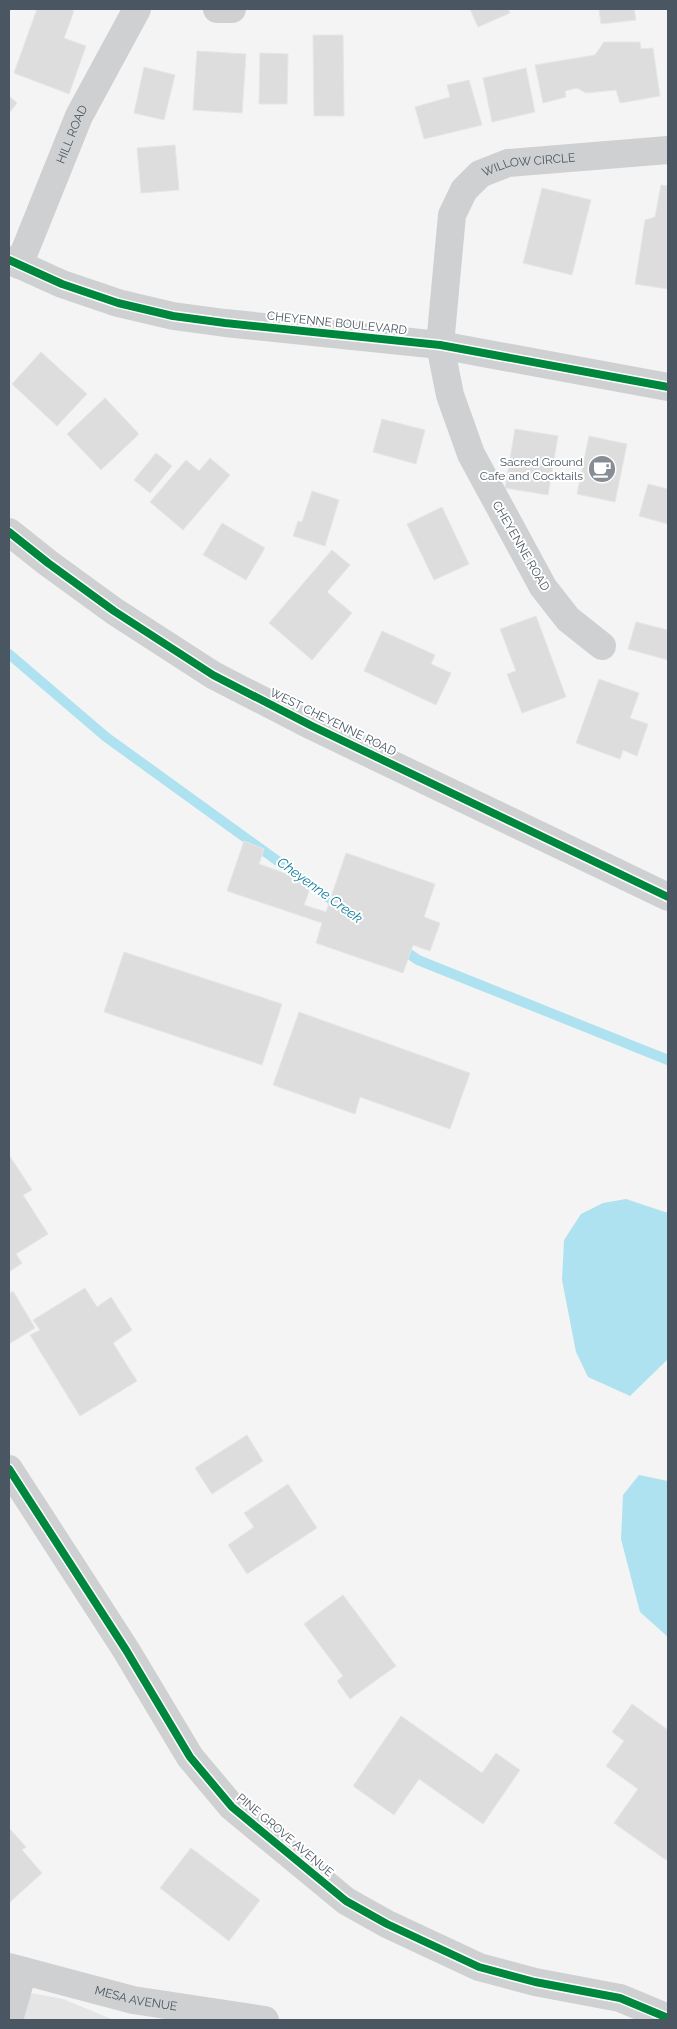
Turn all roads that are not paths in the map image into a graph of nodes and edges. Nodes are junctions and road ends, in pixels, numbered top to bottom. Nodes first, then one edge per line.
1 (137, 9) edge
2 (217, 9) edge
3 (232, 9) edge
4 (668, 150) edge
5 (14, 263) edge
6 (440, 345) junction
7 (668, 387) edge
8 (9, 532) edge
9 (602, 646) dead end
10 (668, 897) edge
11 (9, 1469) edge
12 (16, 1969) edge
13 (238, 2018) edge
14 (668, 2018) edge
15 (9, 2020) edge
16 (265, 2020) edge

1 - 5 street, HILL ROAD
2 - 3 street
4 - 6 street, WILLOW CIRCLE
5 - 6 street, CHEYENNE BOULEVARD
6 - 7 street, CHEYENNE BOULEVARD
6 - 9 street, CHEYENNE ROAD
8 - 10 street, WEST CHEYENNE ROAD
11 - 14 street, PINE GROVE AVENUE
12 - 13 street, MESA AVENUE
12 - 15 street
13 - 16 street, MESA AVENUE

